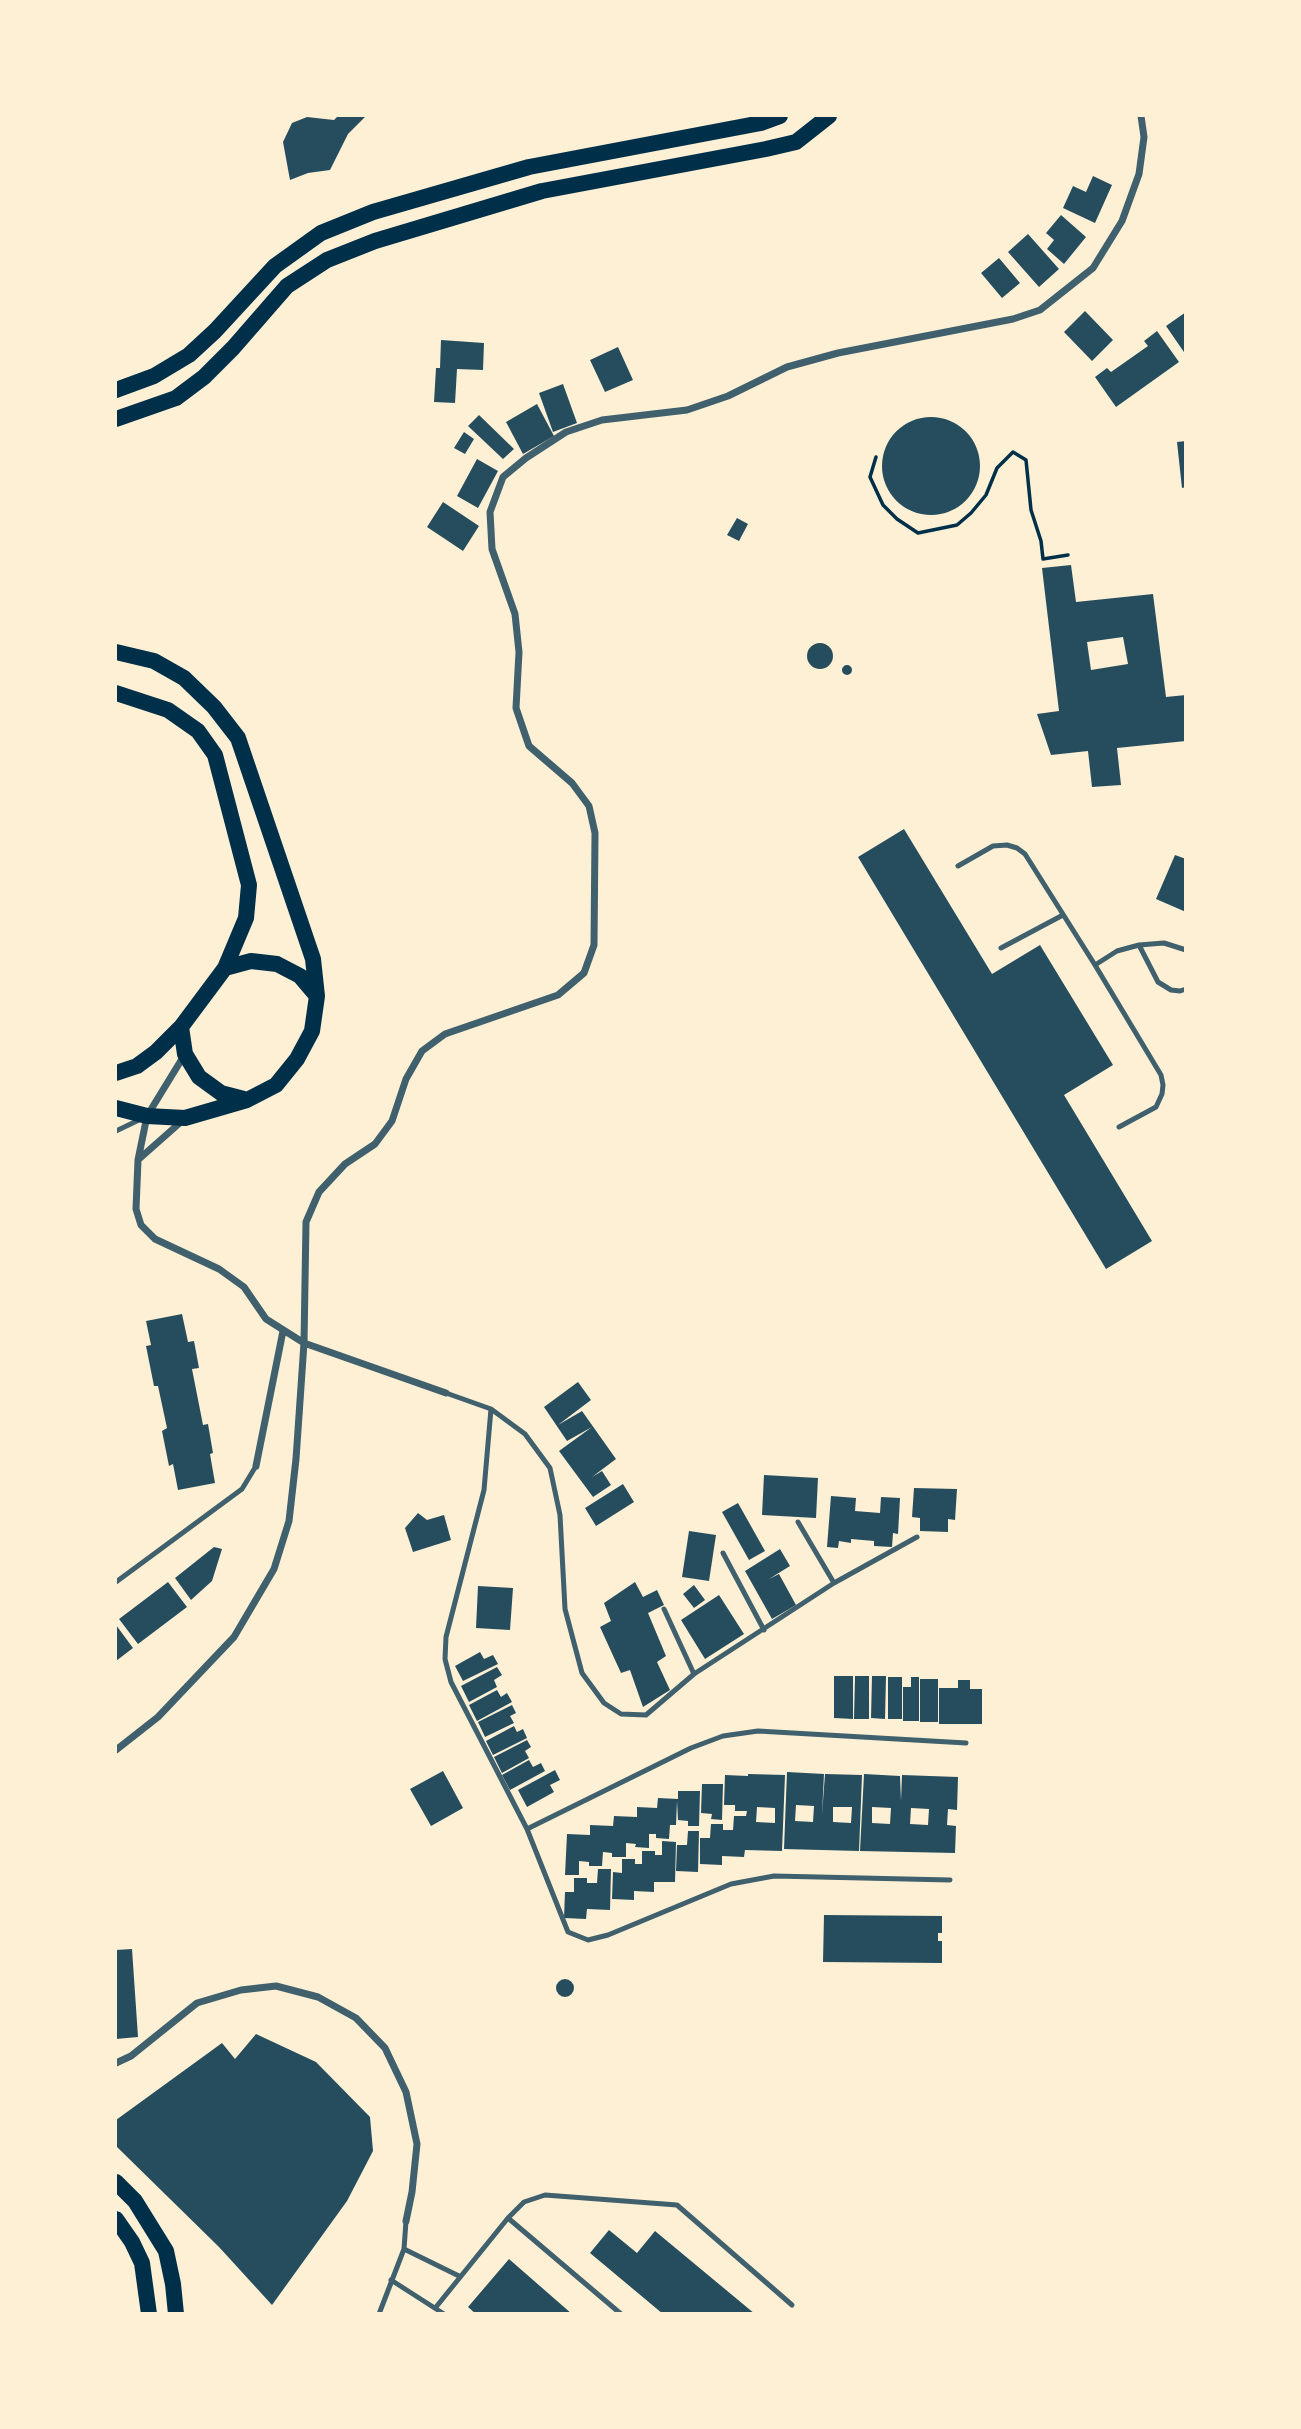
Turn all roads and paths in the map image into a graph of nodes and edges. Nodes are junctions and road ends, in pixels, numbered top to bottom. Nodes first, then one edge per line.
1 (780, 116) edge
2 (829, 116) edge
3 (1141, 116) edge
4 (116, 390) edge
5 (116, 419) edge
6 (876, 457) dead end
7 (1068, 555) dead end
8 (116, 652) edge
9 (116, 693) edge
10 (958, 866) dead end
11 (1063, 915) junction
12 (1139, 945) junction
13 (1002, 948) dead end
14 (1185, 950) edge
15 (1095, 965) junction
16 (225, 968) junction
17 (1185, 989) edge
18 (317, 996) junction
19 (181, 1027) junction
20 (185, 1054) junction
21 (116, 1073) edge
22 (247, 1100) junction
23 (116, 1108) edge
24 (148, 1116) junction
25 (185, 1118) junction
26 (1119, 1127) dead end
27 (116, 1130) edge
28 (138, 1160) junction
29 (283, 1331) junction
30 (304, 1343) junction
31 (446, 1393) joint
32 (491, 1409) junction
33 (256, 1466) joint
34 (798, 1522) dead end
35 (917, 1538) dead end
36 (723, 1553) dead end
37 (116, 1581) edge
38 (834, 1583) junction
39 (664, 1609) dead end
40 (764, 1630) junction
41 (694, 1674) junction
42 (967, 1742) dead end
43 (116, 1749) edge
44 (527, 1829) junction
45 (950, 1880) dead end
46 (116, 2063) edge
47 (116, 2182) edge
48 (508, 2218) junction
49 (116, 2219) edge
50 (406, 2221) joint
51 (404, 2249) junction
52 (459, 2276) junction
53 (391, 2280) junction
54 (792, 2305) dead end
55 (436, 2307) junction
56 (149, 2314) edge
57 (176, 2314) edge
58 (379, 2314) edge
59 (444, 2314) edge
60 (621, 2314) edge

1 - 4 main road
2 - 5 main road
3 - 30 street
6 - 7 path
8 - 18 main road
9 - 16 main road
10 - 11 lane
11 - 13 lane
11 - 15 lane
12 - 14 lane
12 - 15 lane
12 - 17 lane
15 - 26 lane
16 - 18 main road
16 - 19 main road
18 - 22 main road
19 - 20 main road
19 - 21 main road
20 - 22 main road
20 - 24 street
22 - 25 main road
23 - 24 main road
24 - 25 main road
24 - 27 lane
24 - 28 street
25 - 28 street
28 - 29 street
29 - 30 street
29 - 33 street
30 - 31 street
30 - 43 street
31 - 32 lane
32 - 41 lane
32 - 44 lane
33 - 37 lane
34 - 38 lane
35 - 38 lane
36 - 40 lane
38 - 40 lane
39 - 41 lane
40 - 41 lane
42 - 44 lane
44 - 45 lane
46 - 50 street
47 - 57 main road
48 - 52 lane
48 - 54 lane
48 - 60 lane
49 - 56 main road
50 - 51 lane
51 - 52 lane
51 - 53 lane
52 - 55 lane
53 - 55 lane
53 - 58 lane
55 - 59 lane

